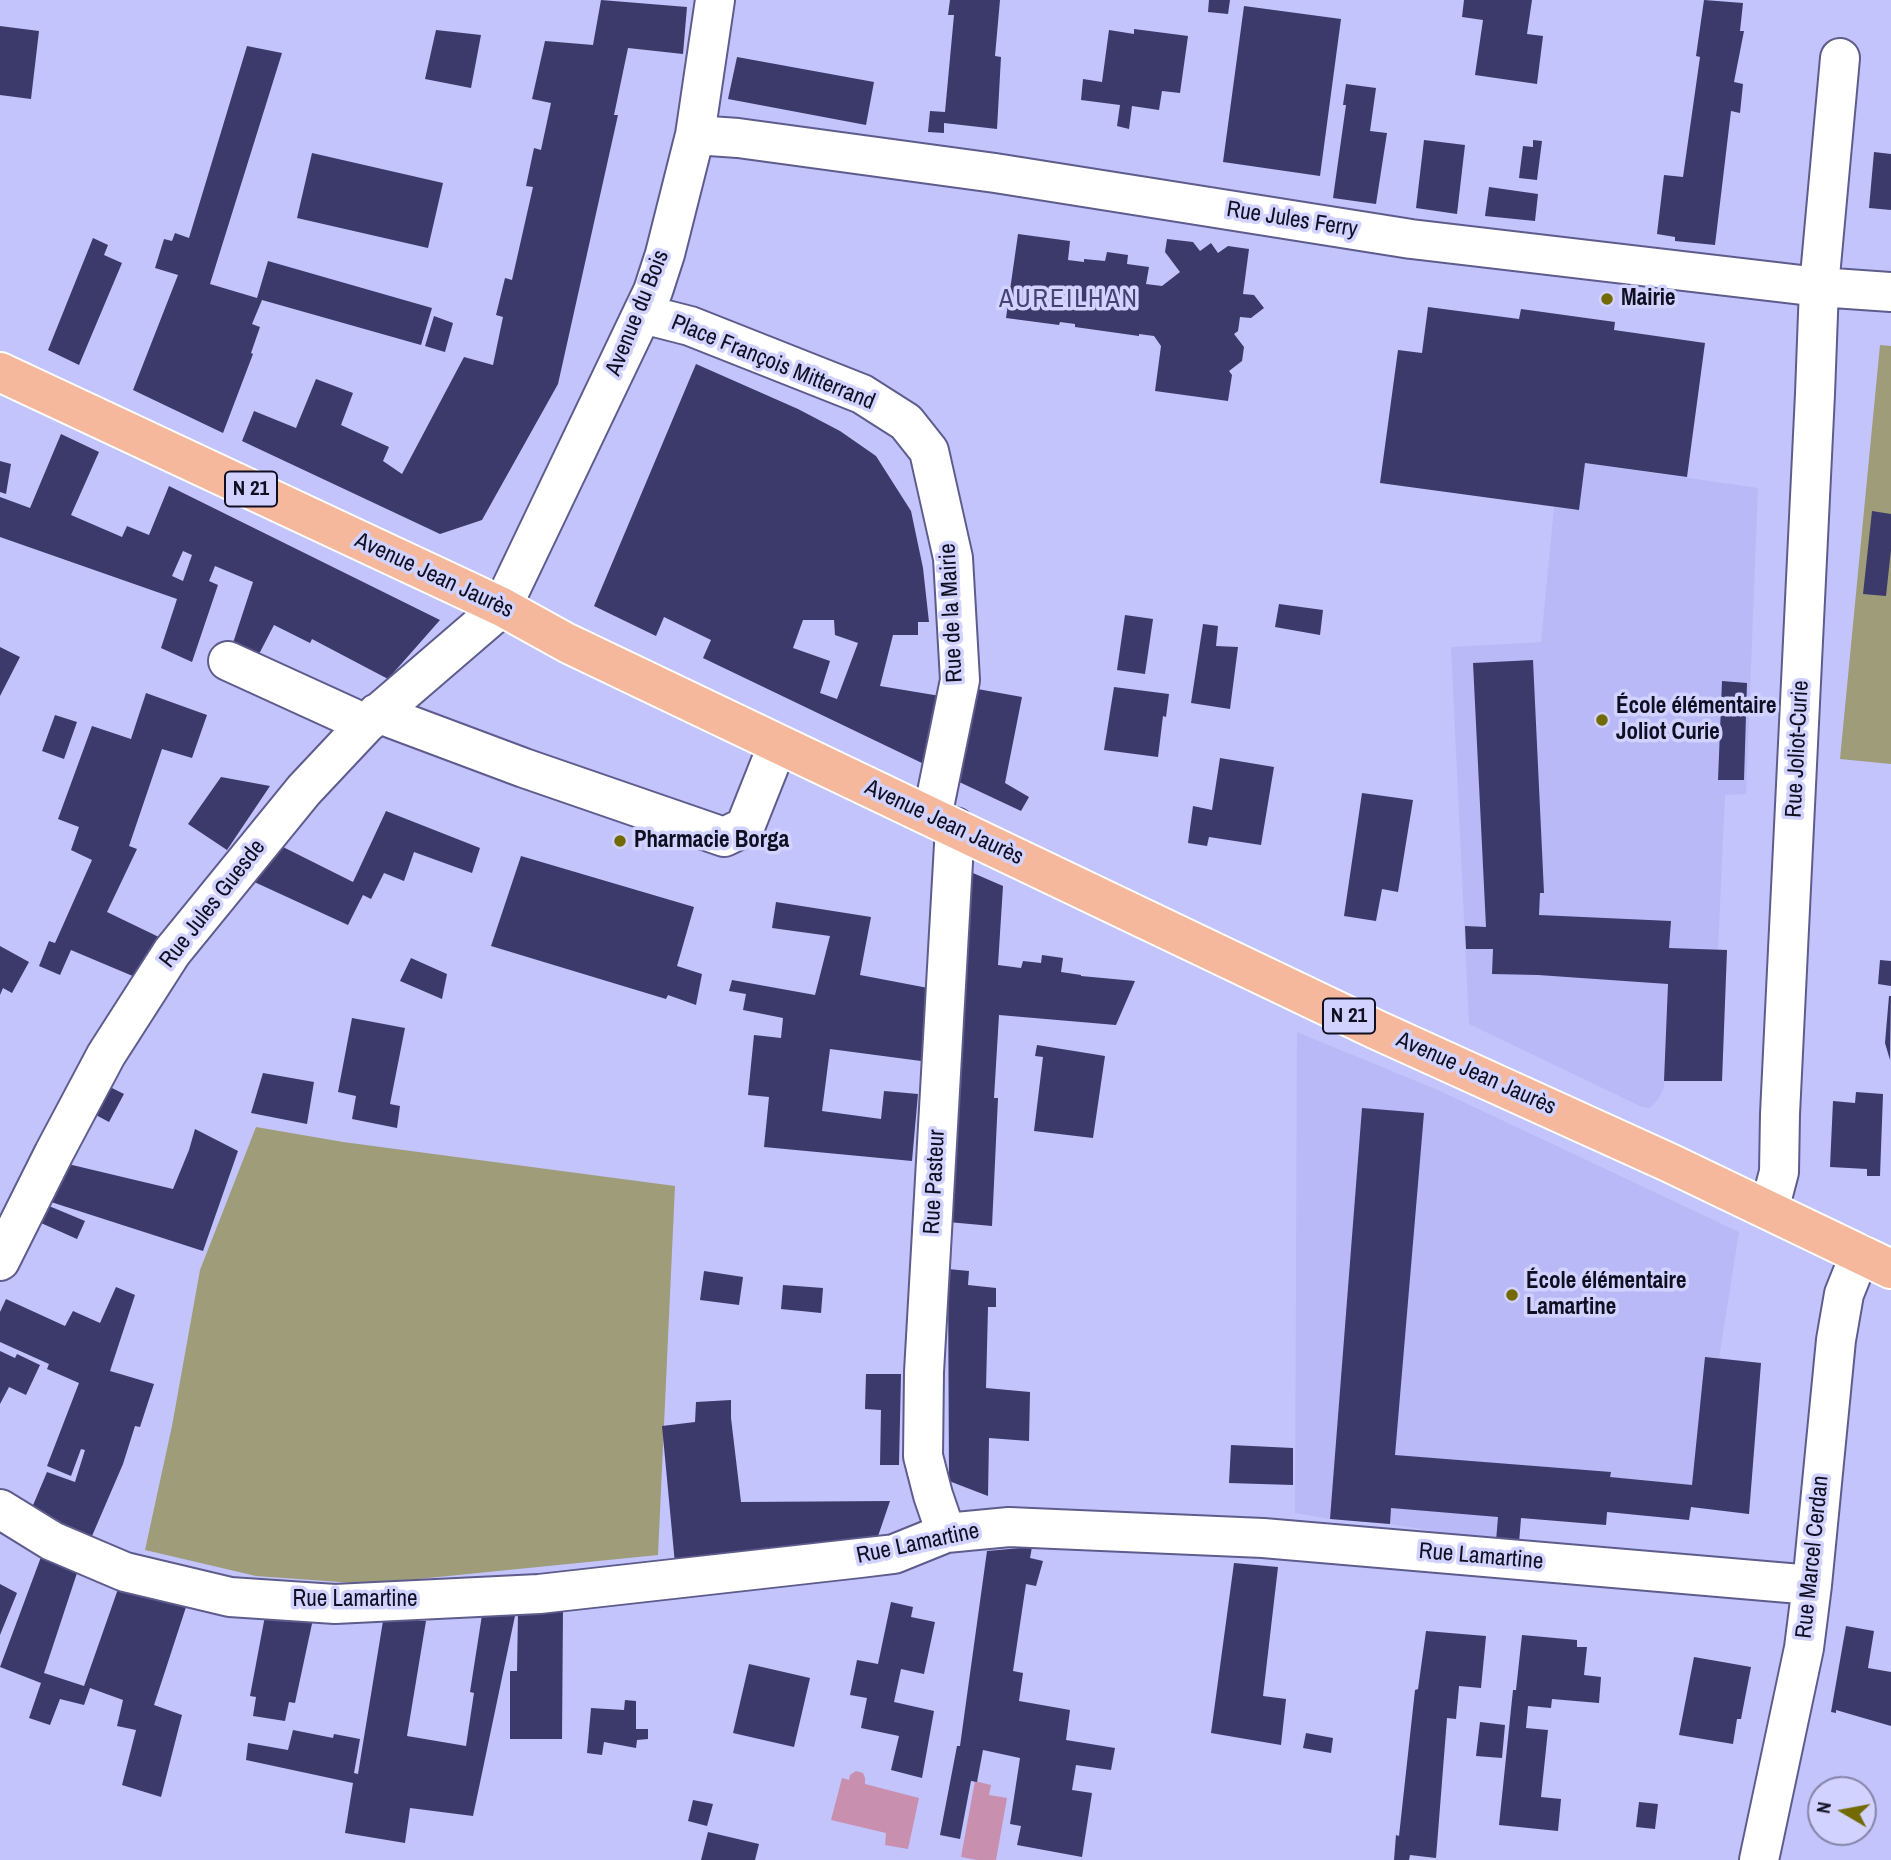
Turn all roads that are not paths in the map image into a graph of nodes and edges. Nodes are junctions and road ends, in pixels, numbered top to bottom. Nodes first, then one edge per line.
1 (715, 0) edge
2 (1840, 58) dead end
3 (695, 135) junction
4 (1819, 287) junction
5 (1891, 292) edge
6 (643, 314) junction
7 (0, 372) edge
8 (929, 451) joint
9 (502, 607) junction
10 (228, 660) dead end
11 (372, 719) junction
12 (778, 744) junction
13 (944, 822) junction
14 (1769, 1210) junction
15 (0, 1261) edge
16 (1876, 1261) edge
17 (0, 1509) edge
18 (946, 1533) junction
19 (1812, 1585) junction
20 (1759, 1860) edge

1 - 3 street, Avenue du Bois
2 - 4 street, Rue Joliot-Curie
3 - 4 street, Rue Jules Ferry
3 - 6 street, Avenue du Bois
4 - 5 street, Rue Jules Ferry
4 - 14 street, Rue Joliot-Curie
6 - 8 street, Place François Mitterrand
6 - 9 street, Avenue du Bois
7 - 9 main road, Avenue Jean Jaurès / N 21
8 - 13 street, Rue de la Mairie
9 - 11 street, Rue Jules Guesde
9 - 12 main road, Avenue Jean Jaurès / N 21
10 - 11 street
11 - 12 street
11 - 15 street, Rue Jules Guesde
12 - 13 main road, Avenue Jean Jaurès / N 21
13 - 14 main road, Avenue Jean Jaurès / N 21
13 - 18 street, Rue Pasteur
14 - 16 main road, Avenue Jean Jaurès / N 21
16 - 19 street, Rue Marcel Cerdan
17 - 18 street, Rue Lamartine
18 - 19 street, Rue Lamartine
19 - 20 street, Rue Marcel Cerdan

